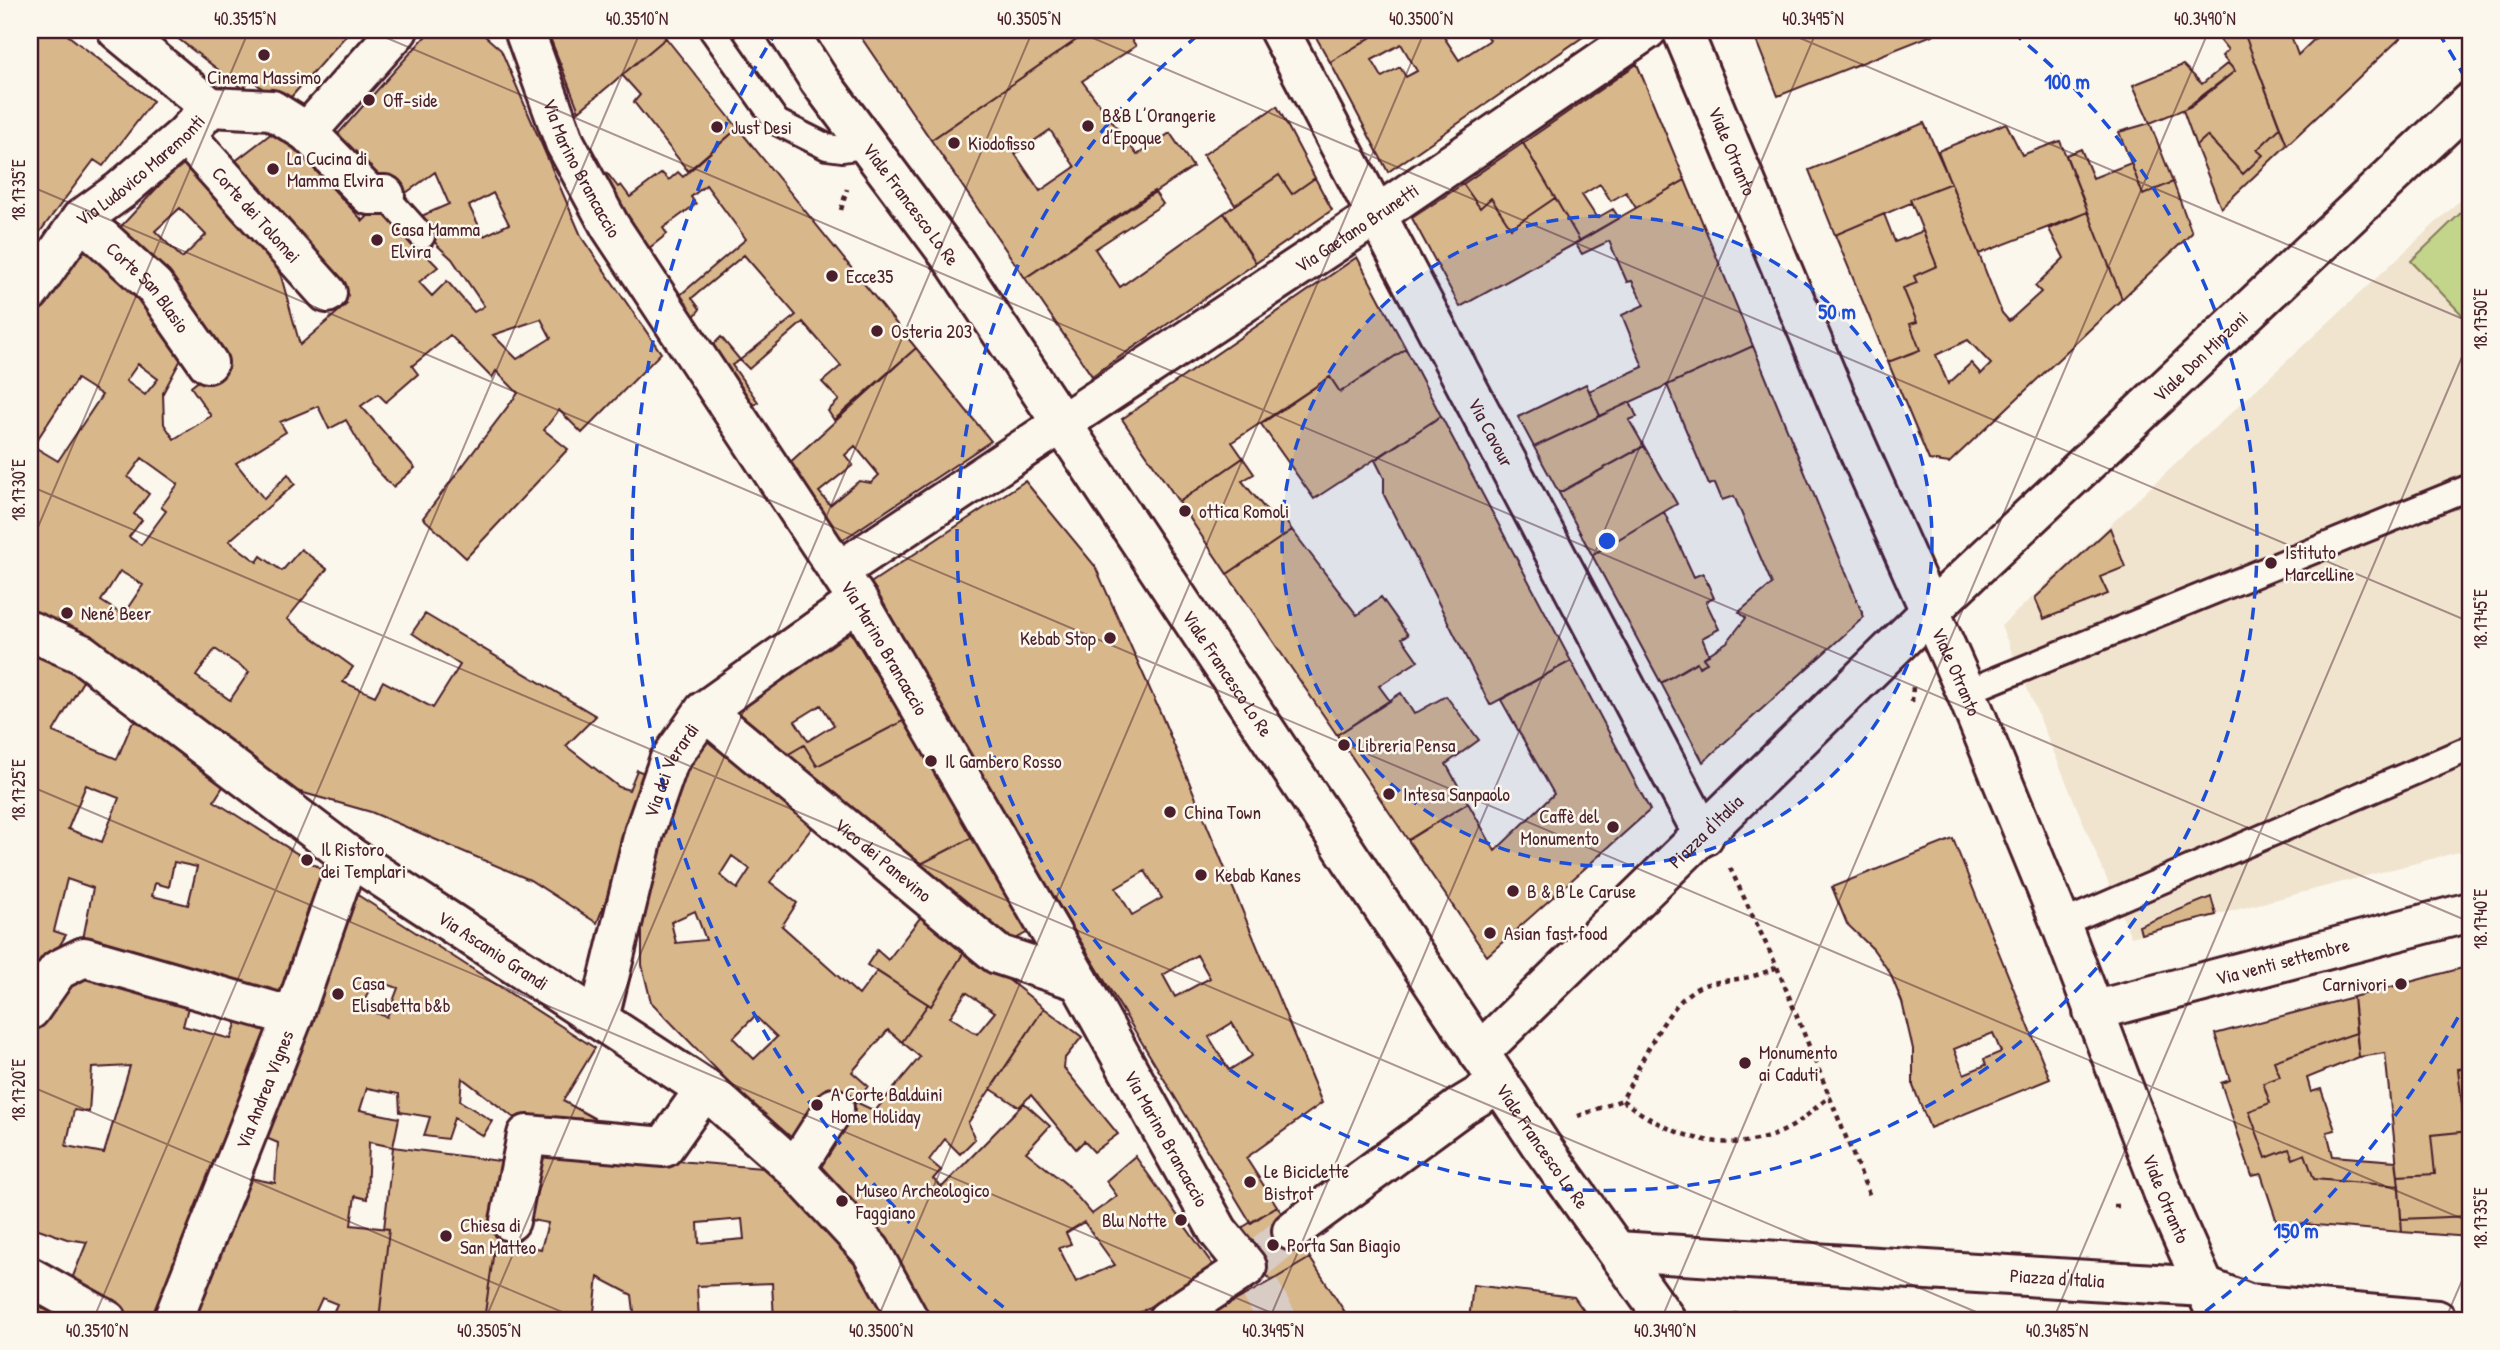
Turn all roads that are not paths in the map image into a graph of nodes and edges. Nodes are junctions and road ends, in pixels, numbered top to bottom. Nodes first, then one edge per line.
1 (117, 30) edge
2 (398, 30) edge
3 (524, 30) edge
4 (712, 30) edge
5 (787, 30) edge
6 (1279, 30) edge
7 (1647, 30) edge
8 (1682, 30) edge
9 (2470, 102) edge
10 (198, 121) junction
11 (307, 132) junction
12 (870, 145) junction
13 (385, 195) joint
14 (1378, 214) junction
15 (81, 219) junction
16 (422, 236) dead end
17 (30, 292) edge
18 (327, 293) dead end
19 (208, 363) dead end
20 (1064, 424) junction
21 (2470, 489) edge
22 (848, 586) junction
23 (1931, 611) junction
24 (30, 631) edge
25 (1966, 692) junction
26 (704, 711) junction
27 (2470, 748) edge
28 (1704, 836) junction
29 (349, 856) junction
30 (2470, 912) edge
31 (2061, 924) junction
32 (1079, 981) junction
33 (30, 1010) edge
34 (2093, 1010) junction
35 (293, 1017) junction
36 (599, 1018) junction
37 (1489, 1068) junction
38 (705, 1089) junction
39 (834, 1108) dead end
40 (795, 1169) junction
41 (510, 1221) dead end
42 (1292, 1231) tunnel mouth
43 (1617, 1251) junction
44 (30, 1277) edge
45 (2212, 1304) edge
46 (107, 1320) edge
47 (173, 1320) edge
48 (909, 1320) edge
49 (1167, 1320) edge
50 (1666, 1320) edge
51 (2437, 1320) edge

1 - 10 street, Corte dei Tolomei
2 - 11 street
3 - 22 street, Via Marino Brancaccio
4 - 12 lane
5 - 12 street, Viale Francesco Lo Re
6 - 14 street, Via Cavour
7 - 14 street, Via Gaetano Brunetti
8 - 23 street, Viale Otranto
9 - 23 street, Viale Don Minzoni
10 - 11 street, Via Ludovico Maremonti
10 - 15 street, Via Ludovico Maremonti
10 - 18 street, Corte dei Tolomei
11 - 13 street, Via Ludovico Maremonti
12 - 20 street, Viale Francesco Lo Re
13 - 16 lane
14 - 20 street, Via Gaetano Brunetti
14 - 28 street, Via Cavour
15 - 17 street, Via Ludovico Maremonti
15 - 19 street, Corte San Blasio
20 - 22 street, Via dei Verardi
20 - 37 street, Viale Francesco Lo Re
21 - 25 lane
22 - 26 street, Via dei Verardi
22 - 32 street, Via Marino Brancaccio
23 - 25 street, Viale Otranto
23 - 28 street, Piazza d'Italia
24 - 29 street, Via Ascanio Grandi
25 - 31 street, Viale Otranto
26 - 32 street, Vico dei Panevino
26 - 36 street, Via dei Verardi
27 - 31 lane
28 - 37 street, Piazza d'Italia
29 - 35 street, Via Andrea Vignes
29 - 36 street, Via Ascanio Grandi
30 - 34 street, Via venti settembre
31 - 34 street, Viale Otranto
32 - 49 street, Via Marino Brancaccio
33 - 35 street
34 - 45 street, Viale Otranto
35 - 47 street, Via Andrea Vignes
36 - 38 street, Via Ascanio Grandi
37 - 42 street, Piazza d'Italia
37 - 43 street, Viale Francesco Lo Re
38 - 40 street, Via Ascanio Grandi
38 - 41 street
39 - 40 street
40 - 48 street, Via Ascanio Grandi
43 - 45 street, Piazza d'Italia
43 - 50 street, Viale Francesco Lo Re
44 - 46 street
45 - 51 street, Piazza d'Italia

